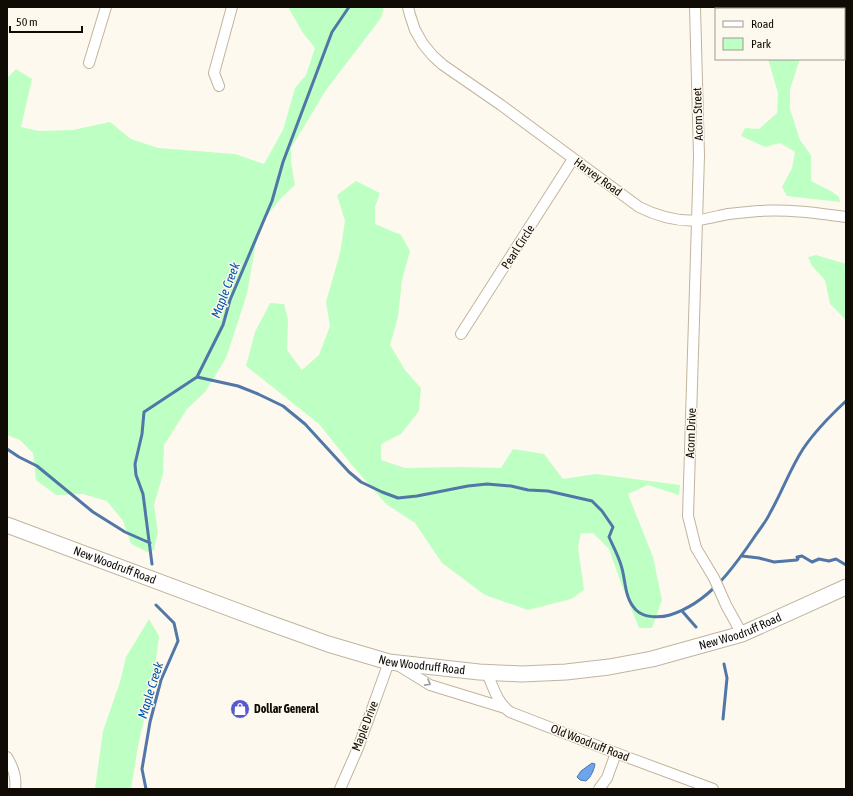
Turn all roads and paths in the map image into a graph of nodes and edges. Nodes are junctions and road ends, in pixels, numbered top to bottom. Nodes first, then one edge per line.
1 (106, 7) edge
2 (232, 7) edge
3 (408, 7) edge
4 (695, 7) edge
5 (89, 63) dead end
6 (219, 86) dead end
7 (573, 159) junction
8 (846, 217) edge
9 (698, 220) junction
10 (461, 334) dead end
11 (7, 525) edge
12 (846, 587) edge
13 (742, 634) junction
14 (392, 663) junction
15 (487, 672) junction
16 (505, 708) junction
17 (616, 753) junction
18 (7, 757) edge
19 (607, 778) junction
20 (15, 789) edge
21 (340, 789) edge
22 (599, 789) edge
23 (609, 789) edge
24 (713, 789) edge

1 - 5 street
2 - 6 street
3 - 7 street, Harvey Road
4 - 9 street, Acorn Street
7 - 9 street, Harvey Road
7 - 10 street, Pearl Circle
8 - 9 street, Harvey Road
9 - 13 street, Acorn Drive
11 - 14 main road, New Woodruff Road
12 - 13 main road, New Woodruff Road
13 - 15 main road, New Woodruff Road
14 - 15 main road, New Woodruff Road
14 -> 16 street, Old Woodruff Road
14 - 21 street, Maple Drive
15 - 16 street
16 - 17 street, Old Woodruff Road
17 - 19 street
17 - 24 street, Old Woodruff Road
18 - 20 street
19 - 22 street
19 - 23 street

